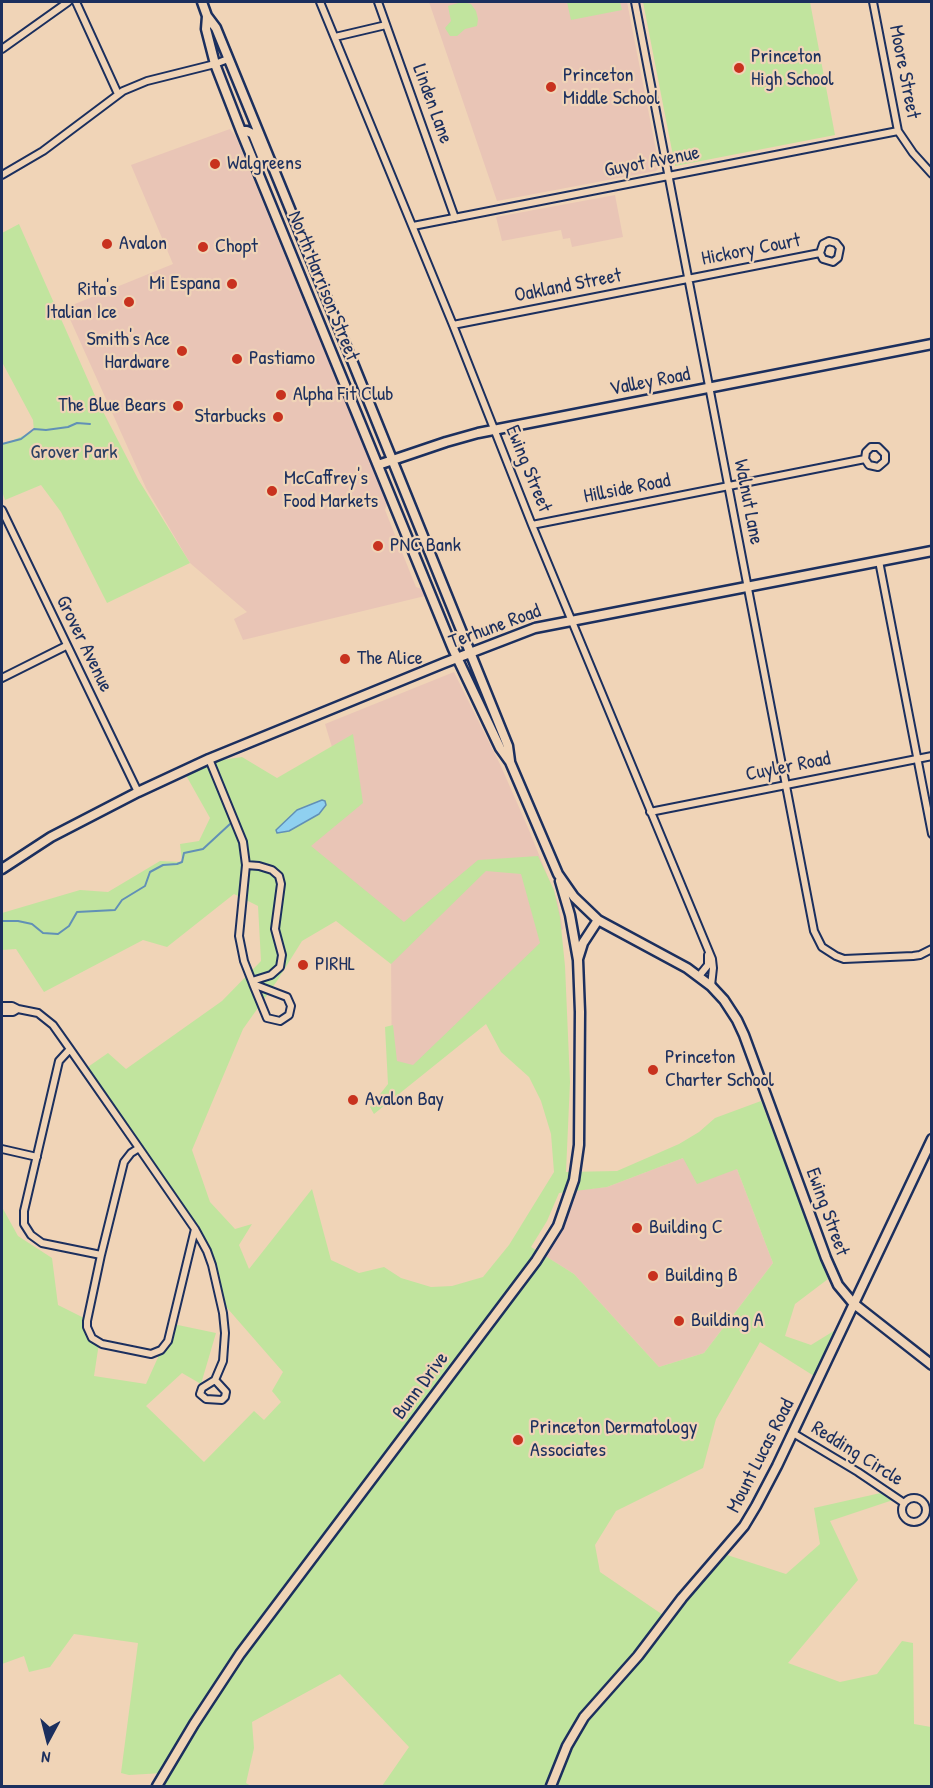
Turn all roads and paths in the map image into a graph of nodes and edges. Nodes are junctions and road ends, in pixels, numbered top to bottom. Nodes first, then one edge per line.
1 (68, 2) edge
2 (76, 2) edge
3 (202, 2) edge
4 (320, 2) edge
5 (378, 2) edge
6 (635, 2) edge
7 (873, 2) edge
8 (207, 16) junction
9 (386, 25) junction
10 (335, 37) junction
11 (2, 49) edge
12 (228, 59) junction
13 (215, 64) junction
14 (242, 92) junction
15 (118, 94) junction
16 (231, 103) junction
17 (241, 131) junction
18 (898, 131) junction
19 (271, 163) junction
20 (932, 174) edge
21 (2, 175) edge
22 (668, 176) junction
23 (279, 184) junction
24 (273, 208) junction
25 (455, 218) junction
26 (412, 226) junction
27 (820, 253) dead end
28 (688, 279) junction
29 (453, 325) junction
30 (932, 344) edge
31 (709, 387) junction
32 (495, 430) junction
33 (865, 459) dead end
34 (391, 460) junction
35 (378, 465) junction
36 (729, 486) junction
37 (2, 510) edge
38 (4, 524) edge
39 (532, 525) junction
40 (932, 551) edge
41 (879, 561) junction
42 (748, 586) junction
43 (571, 620) junction
44 (66, 646) junction
45 (470, 653) junction
46 (457, 658) junction
47 (2, 678) edge
48 (932, 756) edge
49 (208, 759) junction
50 (917, 759) junction
51 (510, 762) junction
52 (785, 785) junction
53 (138, 792) junction
54 (650, 812) junction
55 (932, 834) edge
56 (246, 865) junction
57 (2, 869) edge
58 (558, 874) junction
59 (598, 920) junction
60 (707, 948) junction
61 (932, 949) edge
62 (578, 960) junction
63 (699, 976) junction
64 (252, 983) junction
65 (711, 986) junction
66 (2, 1006) edge
67 (18, 1009) junction
68 (2, 1012) edge
69 (744, 1035) joint
70 (70, 1049) junction
71 (932, 1139) edge
72 (139, 1148) junction
73 (2, 1149) edge
74 (37, 1157) junction
75 (195, 1228) junction
76 (101, 1255) junction
77 (853, 1303) junction
78 (932, 1365) edge
79 (215, 1380) dead end
80 (793, 1433) junction
81 (904, 1503) junction
82 (157, 1786) edge
83 (551, 1786) edge

1 - 11 street
2 - 15 street
3 - 8 street, North Harrison Street
4 - 10 street, Ewing Street
5 - 9 street, Linden Lane
6 - 22 street, Walnut Lane
7 - 18 street, Moore Street
8 - 12 street, North Harrison Street
8 - 13 street, North Harrison Street
9 - 10 street
9 - 25 street, Linden Lane
10 - 26 street, Ewing Street
12 - 13 street
12 - 14 street, North Harrison Street
13 - 15 street
13 - 16 street, North Harrison Street
14 - 16 street
14 - 19 street, North Harrison Street
15 - 21 street
16 - 17 street, North Harrison Street
17 - 19 street
17 - 24 street, North Harrison Street
18 - 20 street, Moore Street
18 - 22 street, Guyot Avenue
19 - 23 street, North Harrison Street
22 - 25 street, Guyot Avenue
22 - 28 street, Walnut Lane
23 - 24 street
23 - 34 street, North Harrison Street
24 - 35 street, North Harrison Street
25 - 26 street, Guyot Avenue
26 - 29 street, Ewing Street
27 - 28 street, Hickory Court
28 - 29 street, Oakland Street
28 - 31 street, Walnut Lane
29 - 32 street, Ewing Street
30 - 31 street, Valley Road
31 - 32 street, Valley Road
31 - 36 street, Walnut Lane
32 - 34 street, Valley Road
32 - 39 street, Ewing Street
33 - 36 street, Hillside Road
34 - 35 street, Valley Road
34 - 45 street, North Harrison Street
35 - 46 street, North Harrison Street
36 - 39 street, Hillside Road
36 - 42 street, Walnut Lane
37 - 38 street, Grover Avenue
38 - 44 street, Grover Avenue
39 - 43 street, Ewing Street
40 - 41 street, Terhune Road
41 - 42 street, Terhune Road
41 - 50 street
42 - 43 street, Terhune Road
42 - 52 street, Walnut Lane
43 - 45 street, Terhune Road
43 - 54 street, Ewing Street
44 - 47 street
44 - 53 street, Grover Avenue
45 - 46 street, Terhune Road
45 - 51 street, North Harrison Street
46 - 49 street, Terhune Road
46 - 51 street, North Harrison Street
48 - 50 street, Cuyler Road
49 - 53 street, Terhune Road
49 - 56 street
50 - 52 street, Cuyler Road
50 - 55 street
51 - 58 street, North Harrison Street
52 - 54 street, Cuyler Road
52 - 61 street, Walnut Lane
53 - 57 street, Terhune Road
54 - 60 street, Ewing Street
56 - 64 street
56 - 64 street
58 - 59 street, North Harrison Street
58 - 62 street, Bunn Drive
59 - 62 street, Bunn Drive
59 - 63 street, North Harrison Street
60 - 63 street
60 - 65 street, Ewing Street
62 - 82 street, Bunn Drive
63 - 65 street, North Harrison Street
64 - 64 street
65 - 69 street, North Harrison Street
66 - 67 street
67 - 68 street
67 - 70 street
69 - 77 street, Ewing Street
70 - 72 street
70 - 74 street
71 - 77 street, Mount Lucas Road
72 - 75 street
72 - 76 street
73 - 74 street
74 - 76 street
75 - 76 street
75 - 79 street
77 - 78 street, Ewing Street
77 - 80 street, Mount Lucas Road
80 - 81 street, Redding Circle
80 - 83 street, Mount Lucas Road
81 - 81 street

